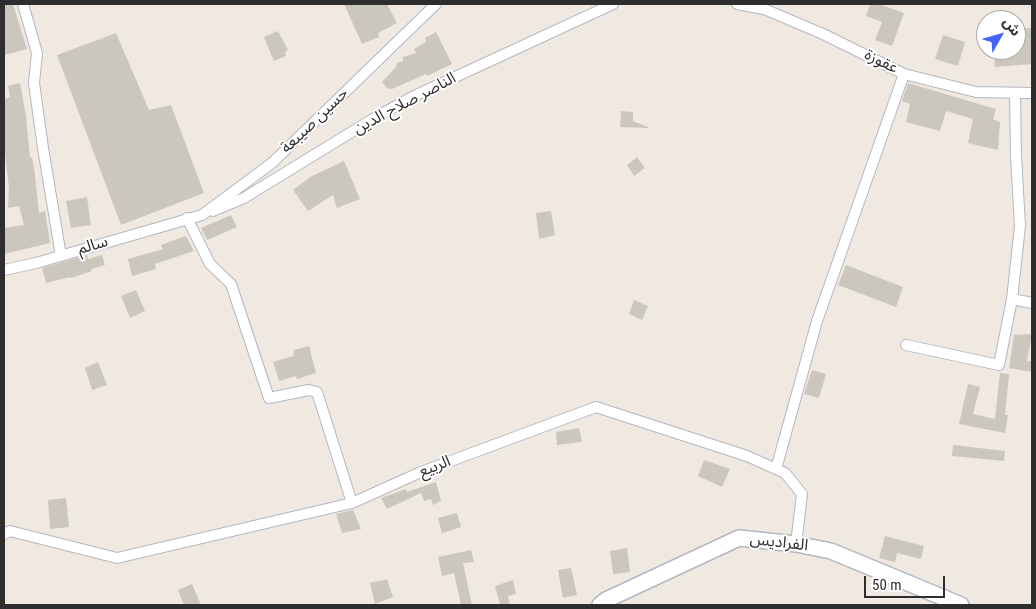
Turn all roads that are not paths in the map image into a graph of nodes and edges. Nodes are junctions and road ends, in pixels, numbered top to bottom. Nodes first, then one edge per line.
1 (23, 4) edge
2 (436, 4) edge
3 (613, 4) edge
4 (737, 4) edge
5 (904, 74) junction
6 (1015, 93) junction
7 (1032, 93) edge
8 (202, 215) junction
9 (185, 219) junction
10 (61, 256) junction
11 (4, 270) edge
12 (1012, 298) junction
13 (1032, 303) edge
14 (906, 345) dead end
15 (776, 469) junction
16 (352, 504) junction
17 (4, 534) edge
18 (796, 544) junction
19 (600, 605) edge
20 (961, 605) edge

1 - 10 street
2 - 8 street, حسين صيبعة
3 - 8 street, الناصر صلاح الدين
4 - 5 street, عقوزة
5 - 6 street, عقوزة
5 - 15 street
6 - 7 street, عقوزة
6 - 12 street
8 - 9 street, حسين صيبعة
9 - 10 street, سالم
9 - 16 street
10 - 11 street, سالم
12 - 13 street
12 - 14 street
15 - 16 street, الربيع
15 - 18 street, الربيع
16 - 17 street, الربيع
18 - 19 street, الفراديس
18 - 20 street, الفراديس

